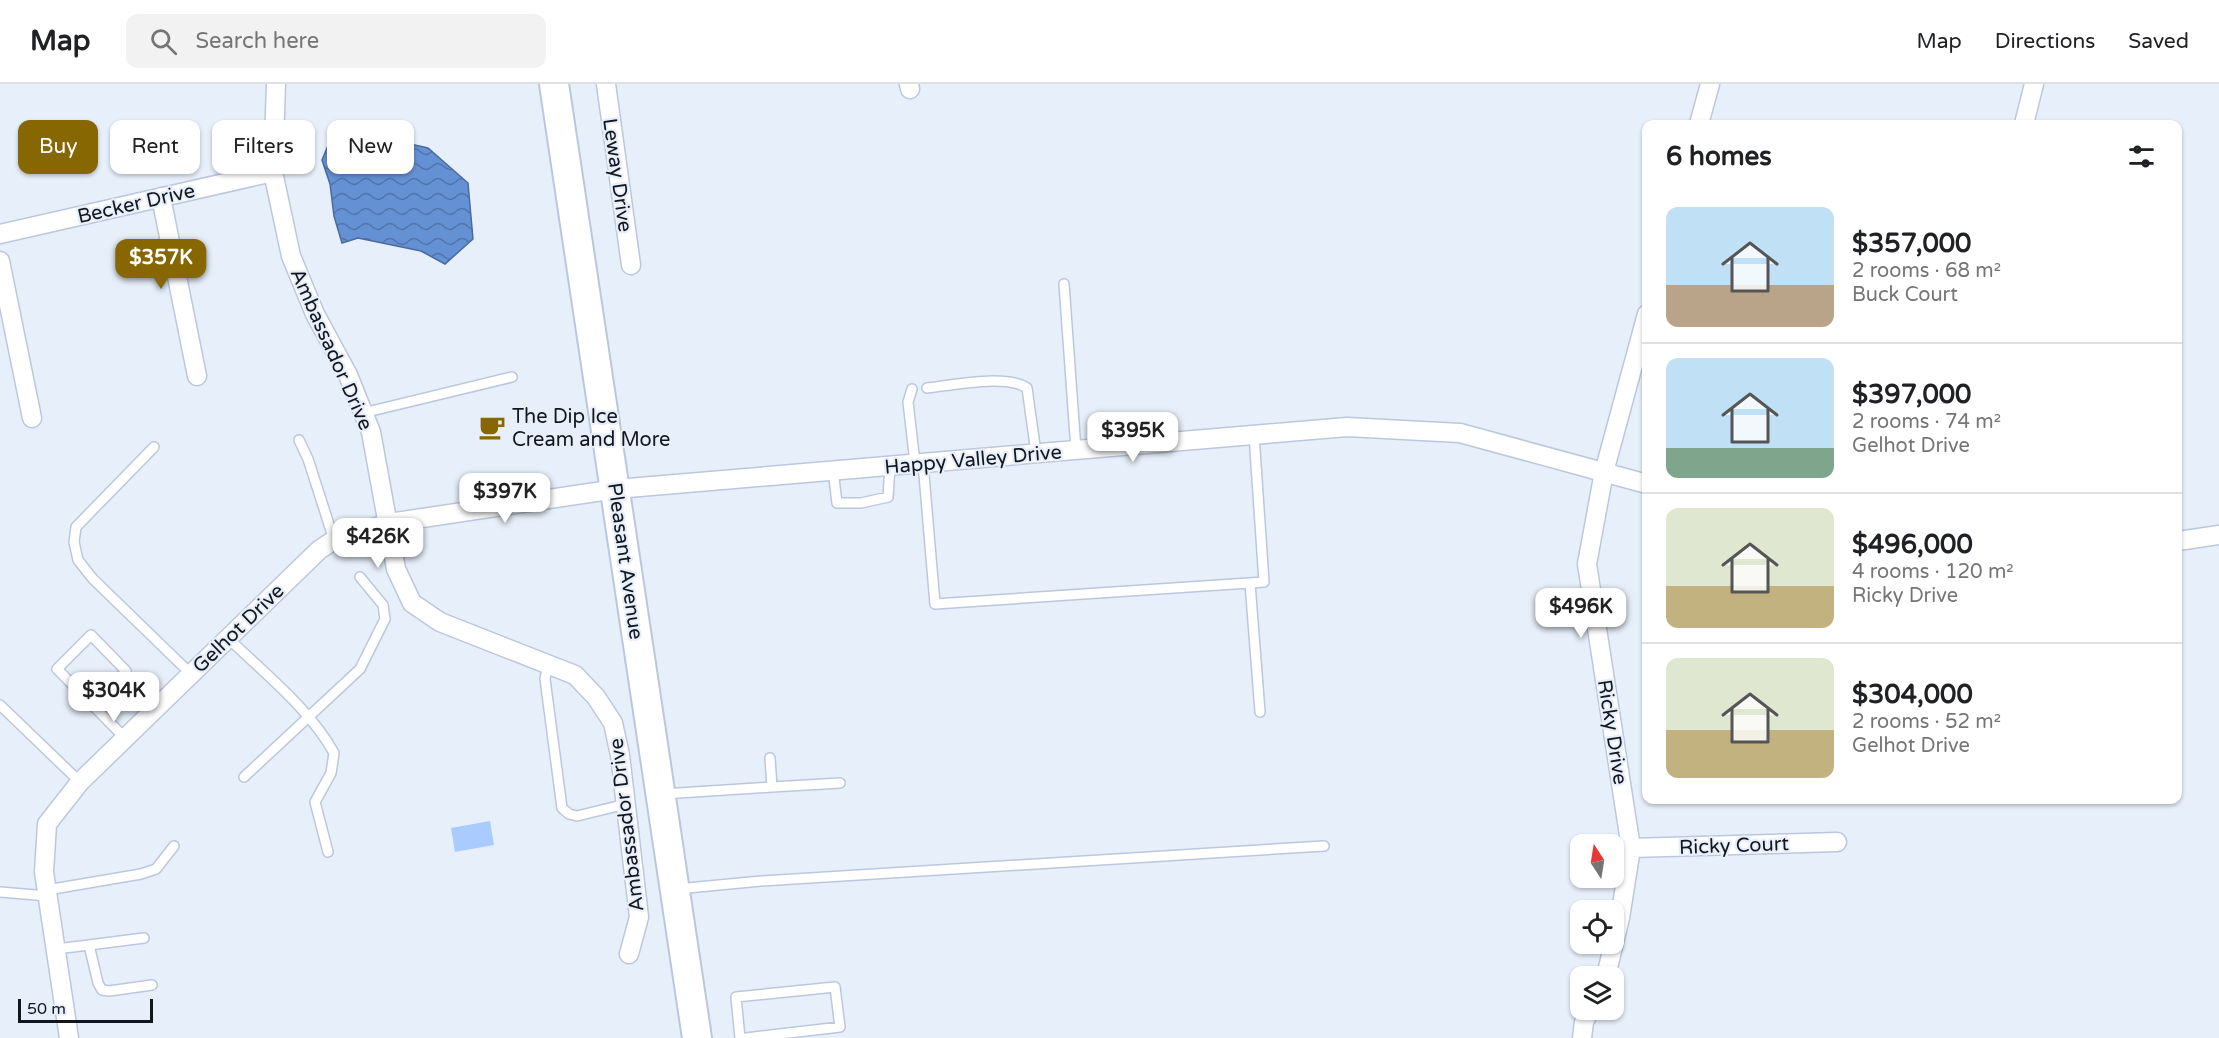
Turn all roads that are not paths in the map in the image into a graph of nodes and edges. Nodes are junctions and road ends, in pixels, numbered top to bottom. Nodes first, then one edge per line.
1 (276, 84) edge
2 (554, 84) edge
3 (606, 84) edge
4 (1710, 84) edge
5 (2034, 84) edge
6 (275, 120) edge
7 (1700, 120) edge
8 (2025, 120) edge
9 (264, 174) edge
10 (273, 174) edge
11 (161, 197) junction
12 (0, 234) edge
13 (0, 261) edge
14 (631, 265) dead end
15 (1064, 284) dead end
16 (1642, 332) edge
17 (198, 376) dead end
18 (512, 377) dead end
19 (927, 388) dead end
20 (912, 389) dead end
21 (363, 413) junction
22 (32, 418) dead end
23 (1254, 435) junction
24 (300, 440) dead end
25 (154, 447) dead end
26 (1076, 450) junction
27 (1036, 453) junction
28 (919, 463) junction
29 (890, 466) junction
30 (833, 470) junction
31 (1604, 472) junction
32 (1642, 483) edge
33 (616, 489) junction
34 (389, 523) junction
35 (2219, 535) edge
36 (334, 540) junction
37 (2182, 540) edge
38 (360, 577) dead end
39 (1250, 583) junction
40 (228, 638) junction
41 (548, 664) junction
42 (191, 674) junction
43 (0, 705) edge
44 (94, 706) junction
45 (1260, 712) dead end
46 (308, 717) junction
47 (125, 738) junction
48 (770, 758) dead end
49 (244, 777) dead end
50 (80, 782) junction
51 (840, 783) dead end
52 (772, 787) junction
53 (661, 794) junction
54 (626, 804) junction
55 (1838, 842) dead end
56 (174, 846) dead end
57 (1324, 846) dead end
58 (1631, 848) junction
59 (328, 852) dead end
60 (675, 889) junction
61 (0, 892) edge
62 (47, 893) junction
63 (144, 938) dead end
64 (89, 945) junction
65 (56, 949) junction
66 (629, 954) dead end
67 (1608, 966) edge
68 (152, 985) dead end
69 (1585, 1020) edge
70 (69, 1038) edge
71 (697, 1038) edge
72 (741, 1038) edge
73 (746, 1038) edge
74 (1582, 1038) edge

1 - 6 street, Ambassador Drive
2 - 33 main road, Pleasant Avenue
3 - 14 street, Leway Drive
4 - 7 street
5 - 8 street
9 - 11 street, Becker Drive
10 - 21 street, Ambassador Drive
11 - 12 street, Becker Drive
11 - 17 street
13 - 22 street
15 - 26 lane
16 - 31 street, Ricky Drive
18 - 21 lane
19 - 27 lane
20 - 28 lane
21 - 34 street, Ambassador Drive
23 - 26 street, Happy Valley Drive
23 - 31 street, Happy Valley Drive
23 - 39 lane
24 - 36 lane
25 - 42 lane
26 - 27 street, Happy Valley Drive
27 - 28 street, Happy Valley Drive
28 - 29 street, Happy Valley Drive
28 - 39 lane
29 - 30 street, Happy Valley Drive
29 - 30 lane
30 - 33 street, Happy Valley Drive
31 - 32 street, Happy Valley Drive
31 - 58 street, Ricky Drive
33 - 34 street, Gelhot Drive
33 - 53 main road, Pleasant Avenue
34 - 36 street, Gelhot Drive
34 - 41 street, Ambassador Drive
35 - 37 street
36 - 40 street, Gelhot Drive
38 - 46 lane
39 - 45 lane
40 - 42 street, Gelhot Drive
40 - 46 lane
41 - 54 street, Ambassador Drive
41 - 54 lane
42 - 47 street, Gelhot Drive
43 - 50 lane
44 - 44 lane
44 - 47 lane
46 - 49 lane
46 - 59 lane
47 - 50 street, Gelhot Drive
48 - 52 lane
50 - 62 street, Gelhot Drive
51 - 52 lane
52 - 53 lane
53 - 60 main road, Pleasant Avenue
54 - 66 street, Ambassador Drive
55 - 58 street, Ricky Court
56 - 62 lane
57 - 60 lane
58 - 67 street, Ricky Drive
60 - 71 main road, Pleasant Avenue
61 - 62 lane
62 - 65 street, Gelhot Drive
63 - 64 lane
64 - 65 lane
64 - 68 lane
65 - 70 street, Gelhot Drive
69 - 74 street
72 - 73 lane

